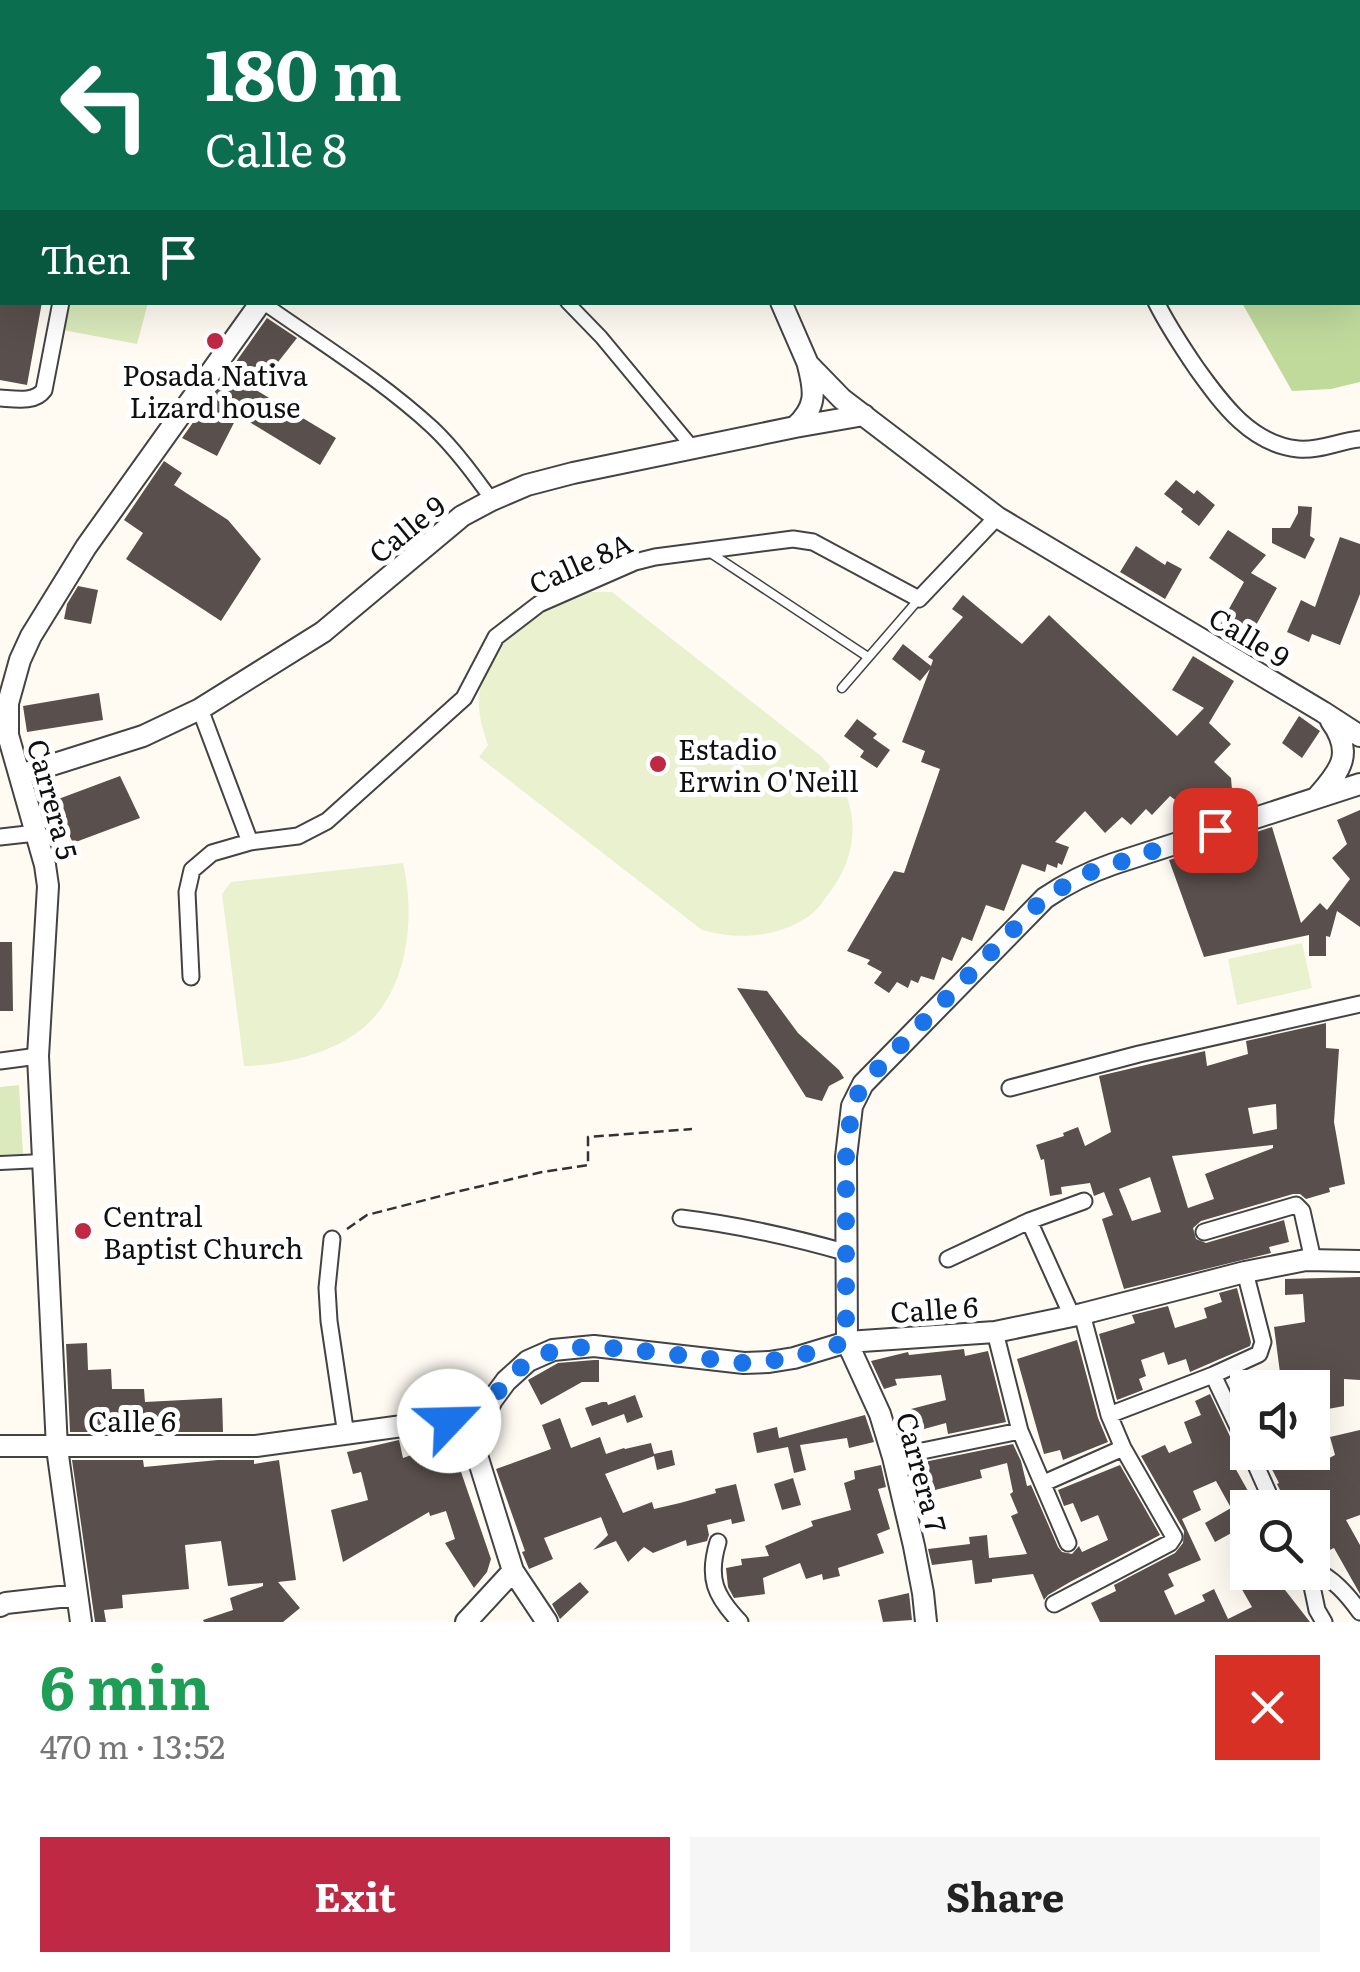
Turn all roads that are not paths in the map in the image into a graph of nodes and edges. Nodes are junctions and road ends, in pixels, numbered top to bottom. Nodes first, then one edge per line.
1 (60, 305) edge
2 (260, 305) edge
3 (266, 305) edge
4 (570, 305) edge
5 (782, 305) edge
6 (1158, 305) edge
7 (808, 364) junction
8 (0, 398) edge
9 (864, 415) junction
10 (795, 426) junction
11 (1360, 439) edge
12 (694, 449) junction
13 (492, 500) junction
14 (997, 517) junction
15 (706, 550) junction
16 (918, 599) junction
17 (868, 657) junction
18 (842, 688) dead end
19 (200, 710) junction
20 (1324, 712) junction
21 (1360, 736) edge
22 (20, 775) junction
23 (1360, 784) edge
24 (1318, 796) junction
25 (36, 833) junction
26 (0, 837) edge
27 (250, 842) junction
28 (191, 977) dead end
29 (1360, 1004) edge
30 (38, 1056) junction
31 (0, 1062) edge
32 (1010, 1088) dead end
33 (43, 1161) junction
34 (0, 1162) edge
35 (1084, 1201) dead end
36 (682, 1218) dead end
37 (1029, 1222) junction
38 (1204, 1232) dead end
39 (332, 1239) road end
40 (848, 1253) junction
41 (948, 1259) dead end
42 (1313, 1260) junction
43 (1360, 1261) edge
44 (1245, 1272) junction
45 (1077, 1315) junction
46 (995, 1332) junction
47 (846, 1342) junction
48 (1212, 1375) junction
49 (1230, 1412) edge
50 (1109, 1415) junction
51 (482, 1418) junction
52 (417, 1424) junction
53 (1020, 1431) junction
54 (346, 1435) junction
55 (0, 1446) edge
56 (58, 1448) junction
57 (1123, 1448) junction
58 (476, 1452) junction
59 (893, 1457) junction
60 (1044, 1482) junction
61 (718, 1542) dead end
62 (1068, 1543) dead end
63 (513, 1571) junction
64 (1330, 1579) edge
65 (1313, 1590) edge
66 (77, 1595) junction
67 (1054, 1604) dead end
68 (0, 1606) edge
69 (1360, 1612) edge
70 (81, 1622) edge
71 (466, 1622) edge
72 (547, 1622) edge
73 (740, 1622) edge
74 (926, 1622) edge
75 (1324, 1622) edge

1 - 8 street
2 - 22 street, Carrera 5
3 - 13 street
4 - 12 street
5 - 7 street, Calle 9
6 - 11 street
7 - 9 street, Calle 9
7 - 10 street
9 - 10 street, Calle 9
9 - 14 street, Calle 9
10 - 12 street, Calle 9
12 - 13 street, Calle 9
13 - 19 street, Calle 9
14 - 16 street
14 - 20 street, Calle 9
15 - 16 street, Calle 8A
15 - 17 lane
15 - 27 street, Calle 8A
16 - 17 lane
17 - 18 lane
19 - 22 street, Calle 9
19 - 27 street
20 - 21 street, Calle 9
20 - 24 street
22 - 25 street, Carrera 5
23 - 24 street
24 - 40 street
25 - 26 street
25 - 30 street, Carrera 5
27 - 28 street, Calle 8A
29 - 32 street
30 - 31 street
30 - 33 street, Carrera 5
33 - 34 street
33 - 56 street, Carrera 5
35 - 37 street
36 - 40 street
37 - 41 street
37 - 45 street
38 - 42 street
39 - 54 street
40 - 47 street
42 - 43 street, Calle 6
42 - 44 street, Calle 6
44 - 45 street, Calle 6
44 - 48 street
45 - 46 street, Calle 6
45 - 50 street
46 - 47 street, Calle 6
46 - 53 street
47 - 51 street, Calle 6
47 - 59 street, Carrera 7
48 - 49 street
48 - 50 street
50 - 57 street
51 - 52 street, Calle 6
51 - 58 street
52 - 54 street, Calle 6
52 - 58 street
53 - 59 street
53 - 60 street
54 - 56 street, Calle 6
55 - 56 street, Calle 6
56 - 66 street, Carrera 5
57 - 60 street
57 - 67 street
58 - 63 street
59 - 74 street, Carrera 7
60 - 62 street
61 - 73 street
63 - 71 street
63 - 72 street
64 - 69 street
65 - 75 street
66 - 68 street
66 - 70 street, Carrera 5

